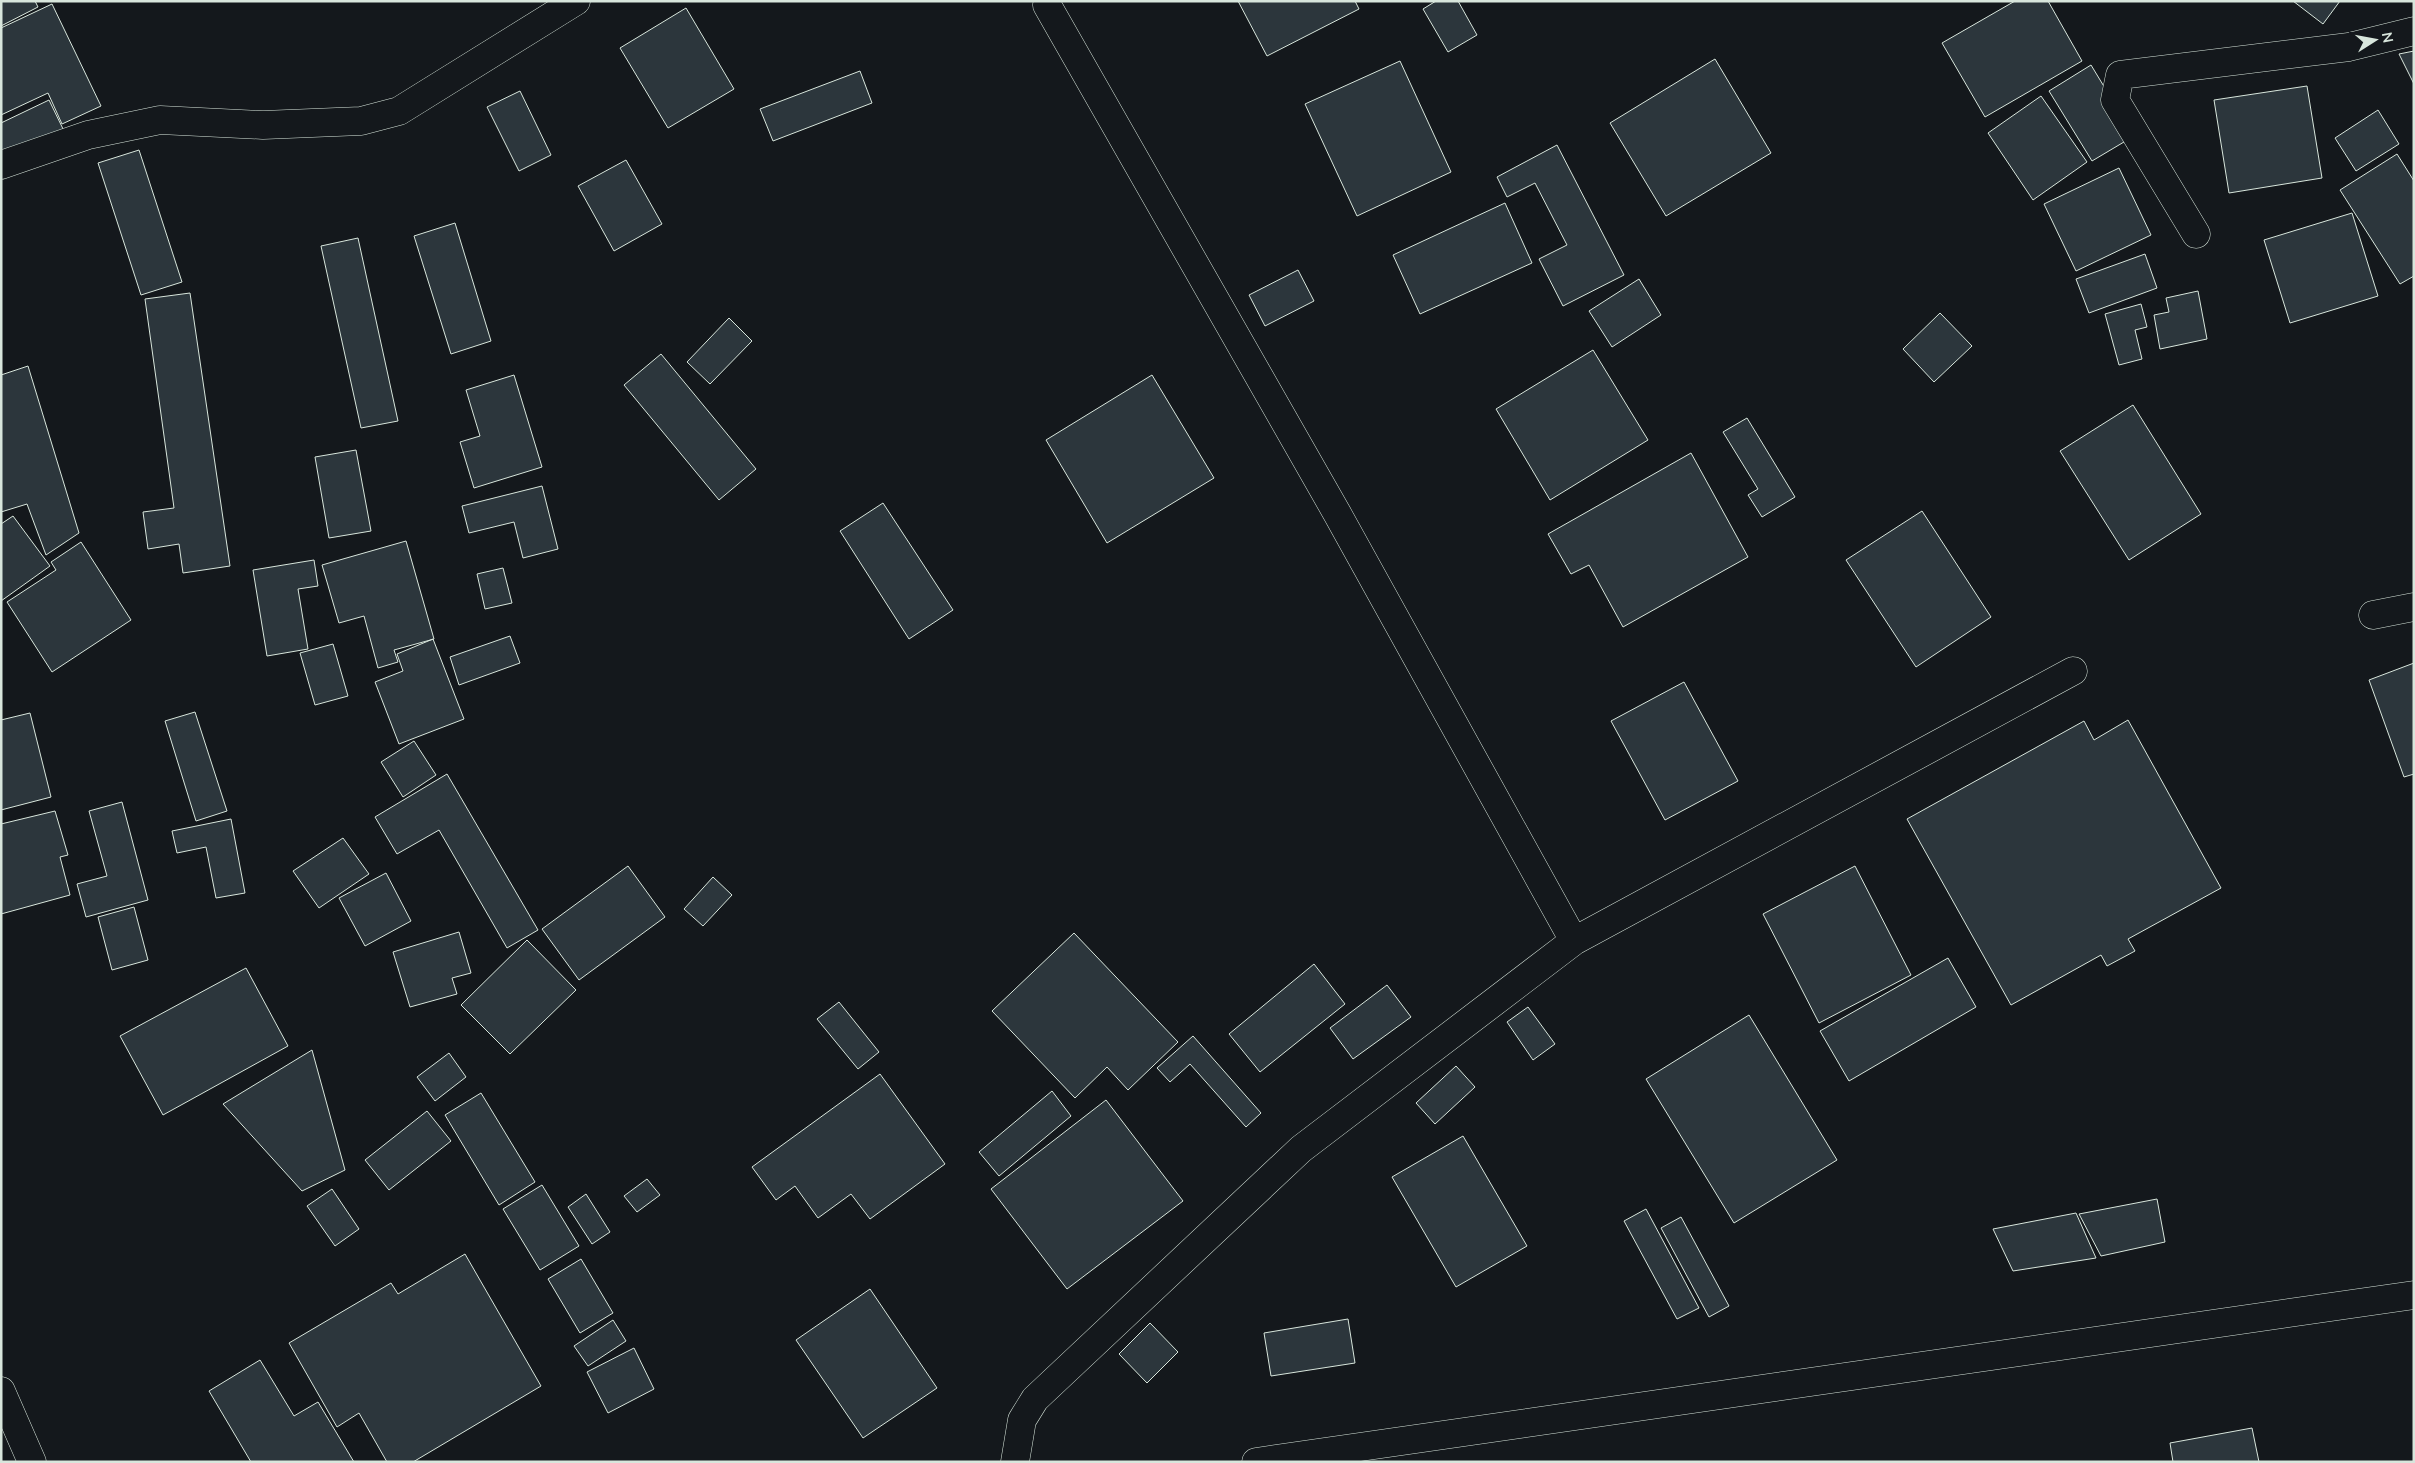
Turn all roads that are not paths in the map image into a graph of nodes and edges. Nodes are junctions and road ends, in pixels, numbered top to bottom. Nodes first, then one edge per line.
1 (576, 1) edge
2 (1046, 5) dead end
3 (2414, 31) edge
4 (1, 165) edge
5 (2196, 234) dead end
6 (2414, 607) edge
7 (2372, 615) dead end
8 (2072, 671) dead end
9 (1574, 940) junction
10 (2414, 1295) edge
11 (1, 1392) edge
12 (32, 1462) edge
13 (1016, 1462) edge
14 (1256, 1462) edge

1 - 4 street
2 - 9 street
3 - 5 street
6 - 7 street
8 - 9 street
9 - 13 street
10 - 14 street
11 - 12 street

